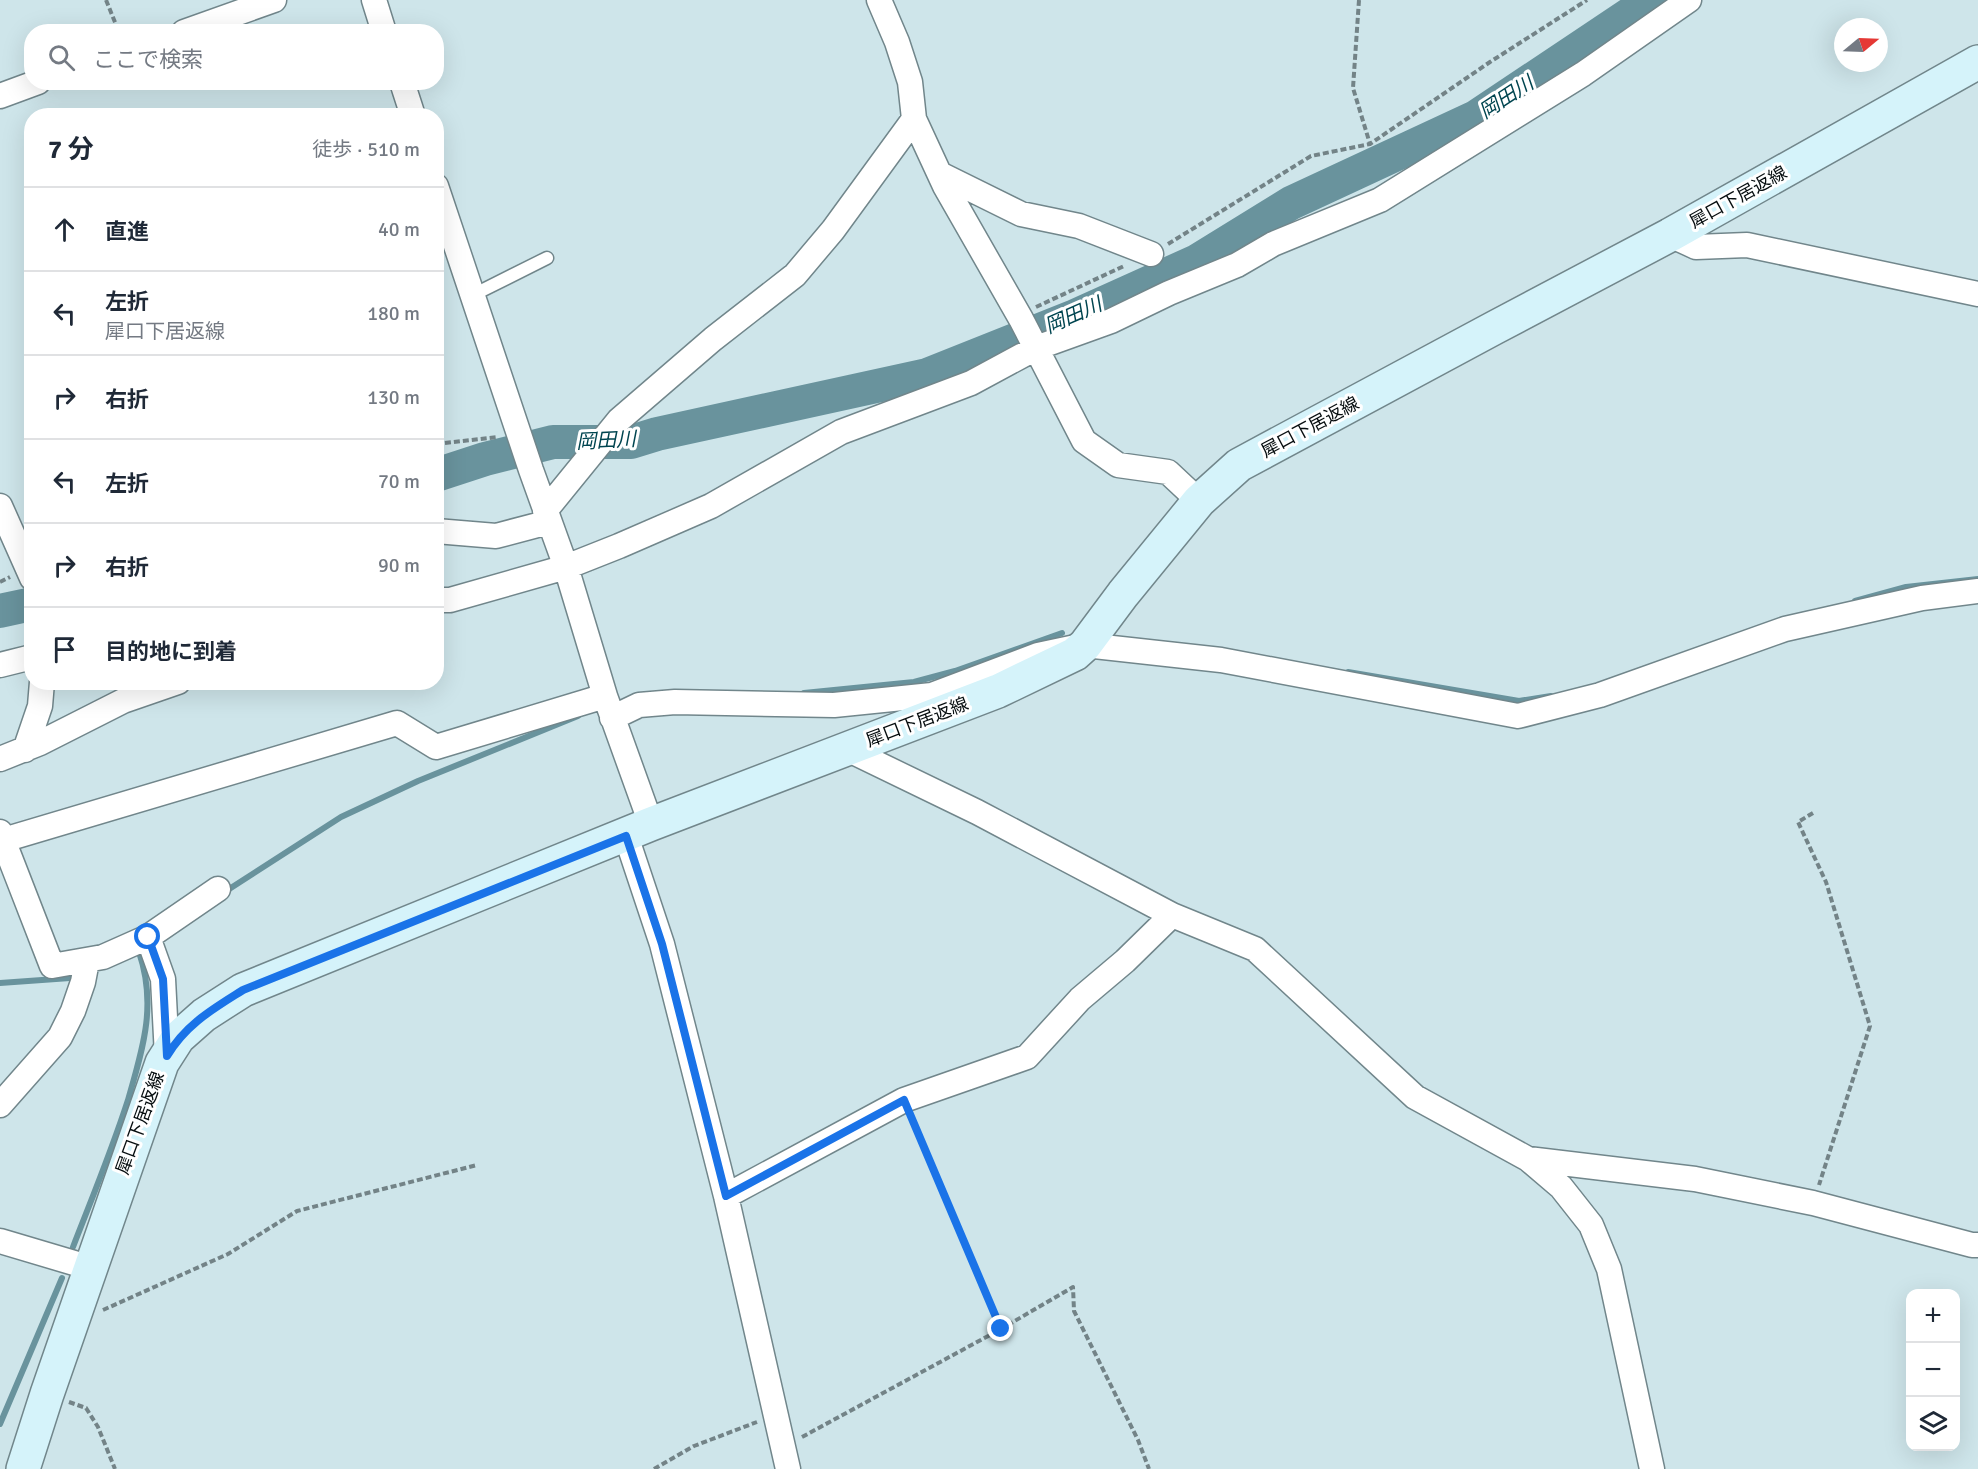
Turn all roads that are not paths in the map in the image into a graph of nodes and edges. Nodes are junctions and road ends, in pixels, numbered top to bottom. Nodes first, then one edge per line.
1 (274, 0) edge
2 (374, 0) edge
3 (879, 0) edge
4 (1689, 0) edge
5 (206, 24) edge
6 (382, 24) edge
7 (1978, 62) edge
8 (24, 87) edge
9 (405, 90) edge
10 (0, 96) edge
11 (410, 108) edge
12 (914, 119) junction
13 (940, 174) junction
14 (444, 221) edge
15 (1670, 236) junction
16 (1151, 254) road end
17 (547, 258) dead end
18 (1978, 294) edge
19 (473, 295) junction
20 (1036, 348) junction
21 (1199, 501) junction
22 (0, 506) edge
23 (547, 516) junction
24 (444, 532) edge
25 (24, 562) edge
26 (566, 567) junction
27 (1978, 591) edge
28 (444, 600) edge
29 (1085, 645) junction
30 (24, 659) edge
31 (0, 665) edge
32 (41, 690) edge
33 (155, 690) edge
34 (608, 707) junction
35 (847, 749) junction
36 (26, 750) junction
37 (0, 759) edge
38 (638, 830) junction
39 (1, 838) edge
40 (218, 889) dead end
41 (1172, 915) junction
42 (151, 945) junction
43 (85, 972) junction
44 (167, 1056) junction
45 (0, 1105) edge
46 (1528, 1159) junction
47 (726, 1196) junction
48 (0, 1241) edge
49 (1978, 1245) edge
50 (91, 1268) junction
51 (786, 1458) edge
52 (23, 1469) edge
53 (1652, 1469) edge

1 - 5 street
2 - 6 street
3 - 12 street
4 - 20 street
7 - 15 main road, 犀口下居返線
8 - 10 street
9 - 11 street
12 - 13 street
12 - 23 street
13 - 16 street
13 - 20 street
14 - 19 street
15 - 18 street
15 - 21 main road, 犀口下居返線
17 - 19 lane
19 - 23 street
20 - 21 street
20 - 26 street
21 - 29 main road, 犀口下居返線
22 - 25 street
23 - 24 street
23 - 26 street
26 - 28 street
26 - 34 street
27 - 29 street
29 - 34 street
29 - 35 main road, 犀口下居返線
30 - 31 street
32 - 36 street
33 - 36 street
34 - 38 street
34 - 39 street
35 - 38 main road, 犀口下居返線
35 - 41 street
36 - 37 street
38 - 44 main road, 犀口下居返線
38 - 47 street
39 - 43 street
40 - 42 street
41 - 46 street
41 - 47 street
42 - 43 street
42 - 44 street
43 - 45 street
44 - 50 main road, 犀口下居返線
46 - 49 street
46 - 53 street
47 - 51 street
48 - 50 street
50 - 52 main road, 犀口下居返線

